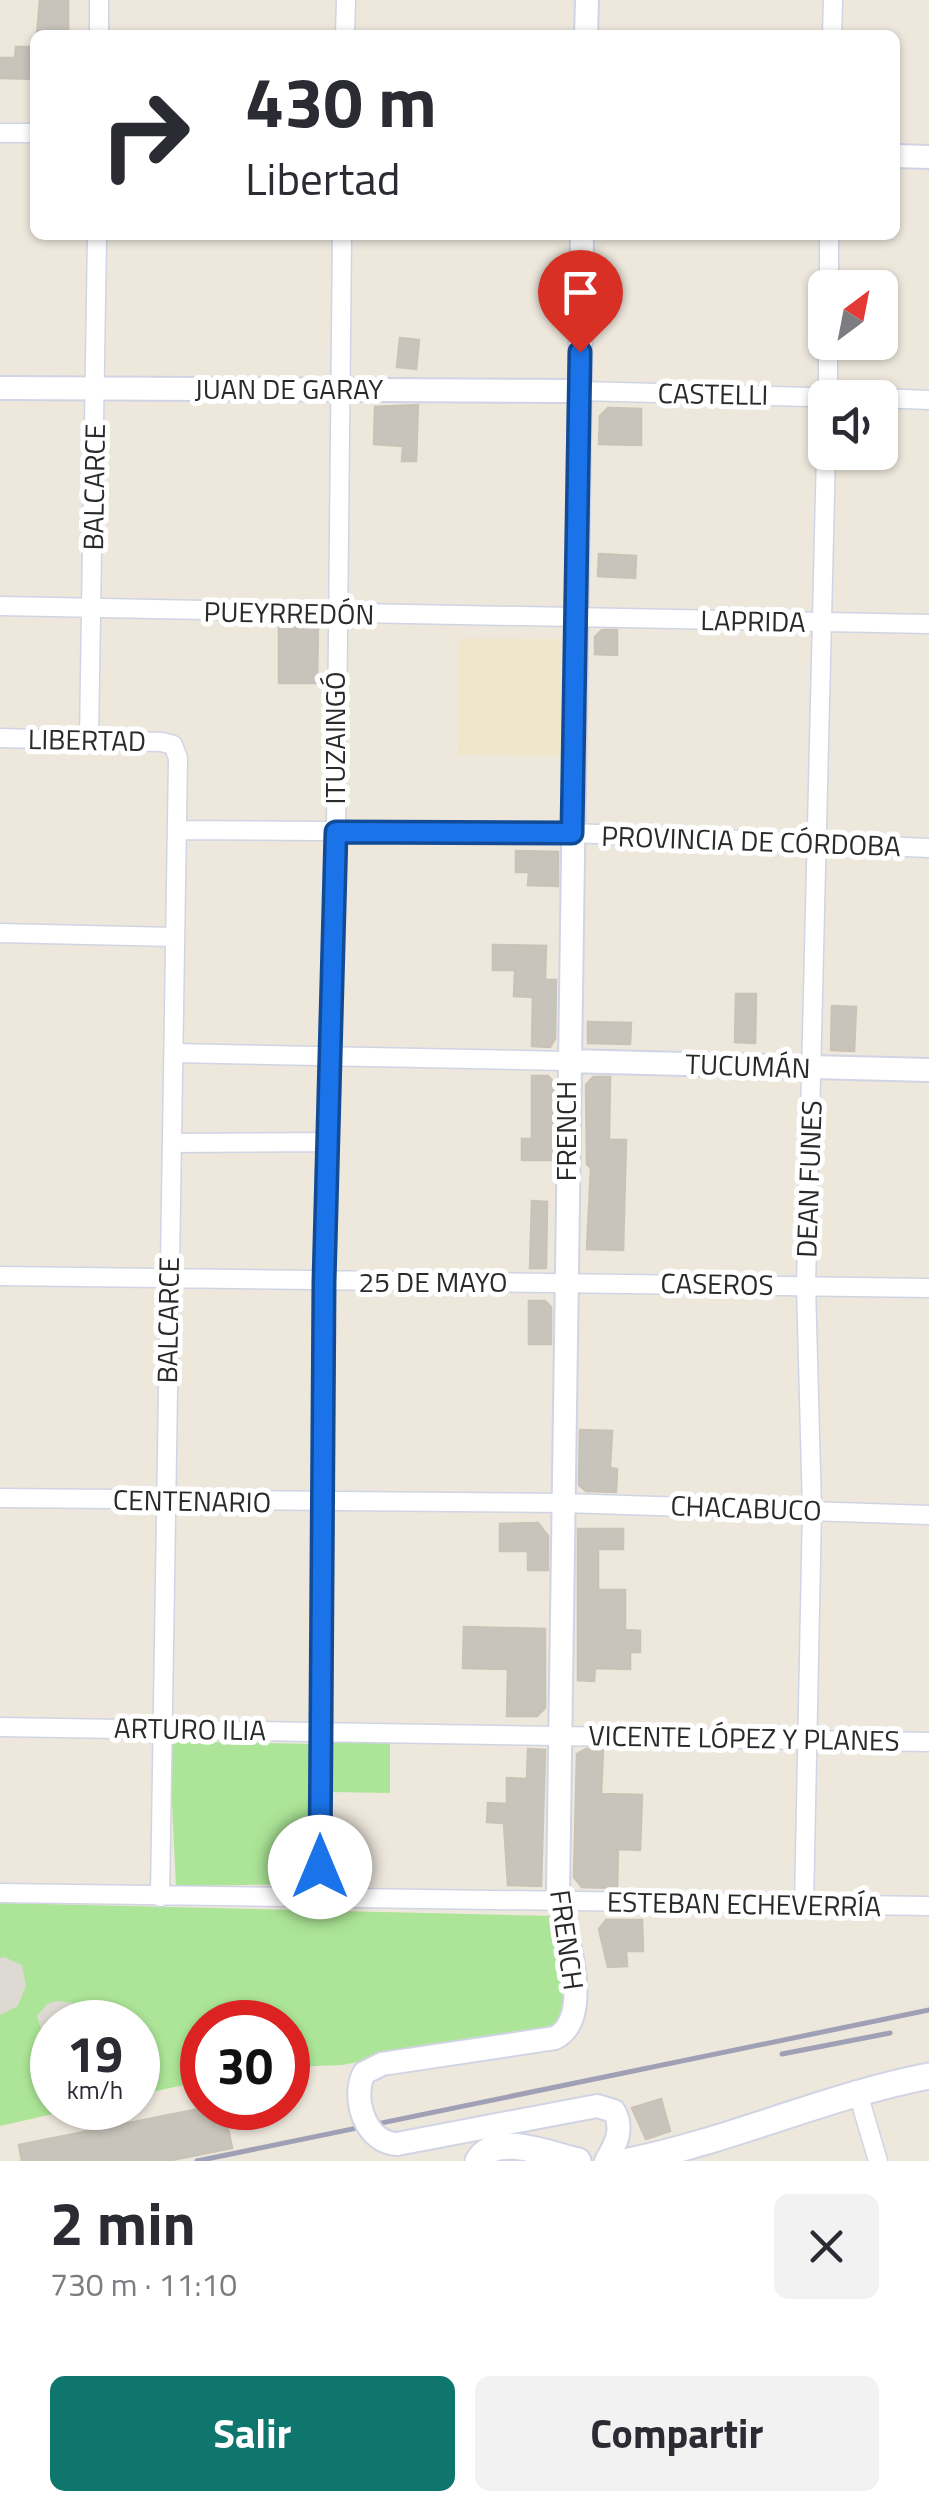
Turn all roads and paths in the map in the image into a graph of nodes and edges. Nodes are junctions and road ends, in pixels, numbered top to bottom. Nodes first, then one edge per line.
1 (100, 0) edge
2 (346, 0) edge
3 (587, 0) edge
4 (832, 0) edge
5 (99, 30) edge
6 (345, 30) edge
7 (586, 30) edge
8 (832, 30) edge
9 (0, 133) edge
10 (30, 134) edge
11 (900, 156) edge
12 (929, 157) edge
13 (97, 240) edge
14 (342, 240) edge
15 (582, 240) edge
16 (829, 240) edge
17 (829, 270) edge
18 (0, 388) edge
19 (339, 388) junction
20 (96, 391) junction
21 (579, 391) junction
22 (808, 397) edge
23 (898, 399) edge
24 (929, 400) edge
25 (826, 470) edge
26 (0, 606) edge
27 (92, 609) junction
28 (335, 614) junction
29 (577, 617) junction
30 (823, 622) junction
31 (929, 624) edge
32 (0, 738) edge
33 (90, 739) junction
34 (173, 745) joint
35 (177, 830) junction
36 (336, 832) junction
37 (572, 833) junction
38 (819, 843) junction
39 (929, 848) edge
40 (0, 933) edge
41 (174, 937) junction
42 (174, 1053) junction
43 (328, 1056) junction
44 (567, 1061) junction
45 (813, 1068) junction
46 (929, 1070) edge
47 (327, 1142) junction
48 (172, 1143) junction
49 (0, 1276) edge
50 (168, 1280) junction
51 (324, 1282) junction
52 (566, 1282) junction
53 (806, 1286) junction
54 (929, 1288) edge
55 (0, 1498) edge
56 (166, 1501) junction
57 (564, 1503) junction
58 (322, 1504) junction
59 (812, 1509) junction
60 (929, 1516) edge
61 (0, 1727) edge
62 (160, 1728) junction
63 (320, 1730) junction
64 (560, 1734) junction
65 (810, 1740) junction
66 (929, 1742) edge
67 (0, 1893) edge
68 (160, 1897) junction
69 (320, 1901) junction
70 (559, 1901) junction
71 (804, 1906) junction
72 (929, 1906) edge
73 (929, 2076) edge
74 (857, 2090) junction
75 (705, 2153) edge
76 (478, 2161) edge
77 (578, 2161) edge
78 (606, 2161) edge
79 (629, 2161) edge
80 (878, 2161) edge

1 - 5 street
2 - 6 street
3 - 7 street
4 - 8 street
9 - 10 street
11 - 12 street
13 - 20 street, BALCARCE
14 - 19 street, ITUZAINGÓ
15 - 21 street, FRENCH
16 - 17 street
18 - 20 street, JUAN DE GARAY
19 - 20 street, JUAN DE GARAY
19 - 21 street, JUAN DE GARAY
19 - 28 street, ITUZAINGÓ
20 - 27 street, BALCARCE
21 - 22 street, CASTELLI
21 - 29 street, FRENCH
23 - 24 street
25 - 30 street, DEAN FUNES
26 - 27 street, PUEYRREDÓN
27 - 28 street, PUEYRREDÓN
27 - 33 street, BALCARCE
28 - 29 street, PUEYRREDÓN
28 - 36 street, ITUZAINGÓ
29 - 30 street, LAPRIDA
29 - 37 street, FRENCH
30 - 31 street, LAPRIDA
30 - 38 street, DEAN FUNES
32 - 33 street, LIBERTAD
33 - 34 street, LIBERTAD
34 - 35 street, BALCARCE
35 - 36 street
35 - 41 street, BALCARCE
36 - 37 street
36 - 43 street, ITUZAINGÓ
37 - 38 street, PROVINCIA DE CÓRDOBA
37 - 44 street, FRENCH
38 - 39 street, PROVINCIA DE CÓRDOBA
38 - 45 street, DEAN FUNES
40 - 41 street
41 - 42 street, BALCARCE
42 - 43 street
42 - 48 street, BALCARCE
43 - 44 street
43 - 47 street, ITUZAINGÓ
44 - 45 street, TUCUMÁN
44 - 52 street, FRENCH
45 - 46 street, TUCUMÁN
45 - 53 street, DEAN FUNES
47 - 48 street
47 - 51 street, ITUZAINGÓ
48 - 50 street, BALCARCE
49 - 50 street, 25 DE MAYO
50 - 51 street, 25 DE MAYO
50 - 56 street, BALCARCE
51 - 52 street, 25 DE MAYO
51 - 58 street, ITUZAINGÓ
52 - 53 street, CASEROS
52 - 57 street, FRENCH
53 - 54 street, CASEROS
53 - 59 street, DEAN FUNES
55 - 56 street, CENTENARIO
56 - 58 street, CENTENARIO
56 - 62 street, BALCARCE
57 - 58 street, CENTENARIO
57 - 59 street, CHACABUCO
57 - 64 street, FRENCH
58 - 63 street, ITUZAINGÓ
59 - 60 street, CHACABUCO
59 - 65 street, DEAN FUNES
61 - 62 street, ARTURO ILIA
62 - 63 street, ARTURO ILIA
62 - 68 street, BALCARCE
63 - 64 street, ARTURO ILIA
63 - 69 street, ITUZAINGÓ
64 - 65 street, VICENTE LÓPEZ Y PLANES
64 - 70 street, FRENCH
65 - 66 street, VICENTE LÓPEZ Y PLANES
65 - 71 street, DEAN FUNES
67 - 68 street, ESTEBAN ECHEVERRÍA
68 - 69 street, ESTEBAN ECHEVERRÍA
69 - 70 street, ESTEBAN ECHEVERRÍA
70 - 71 street, ESTEBAN ECHEVERRÍA
70 - 78 street, FRENCH, bridge
71 - 72 street, ESTEBAN ECHEVERRÍA
73 - 74 main road
74 - 75 main road
74 - 80 street
75 - 79 main road
76 - 77 main road

